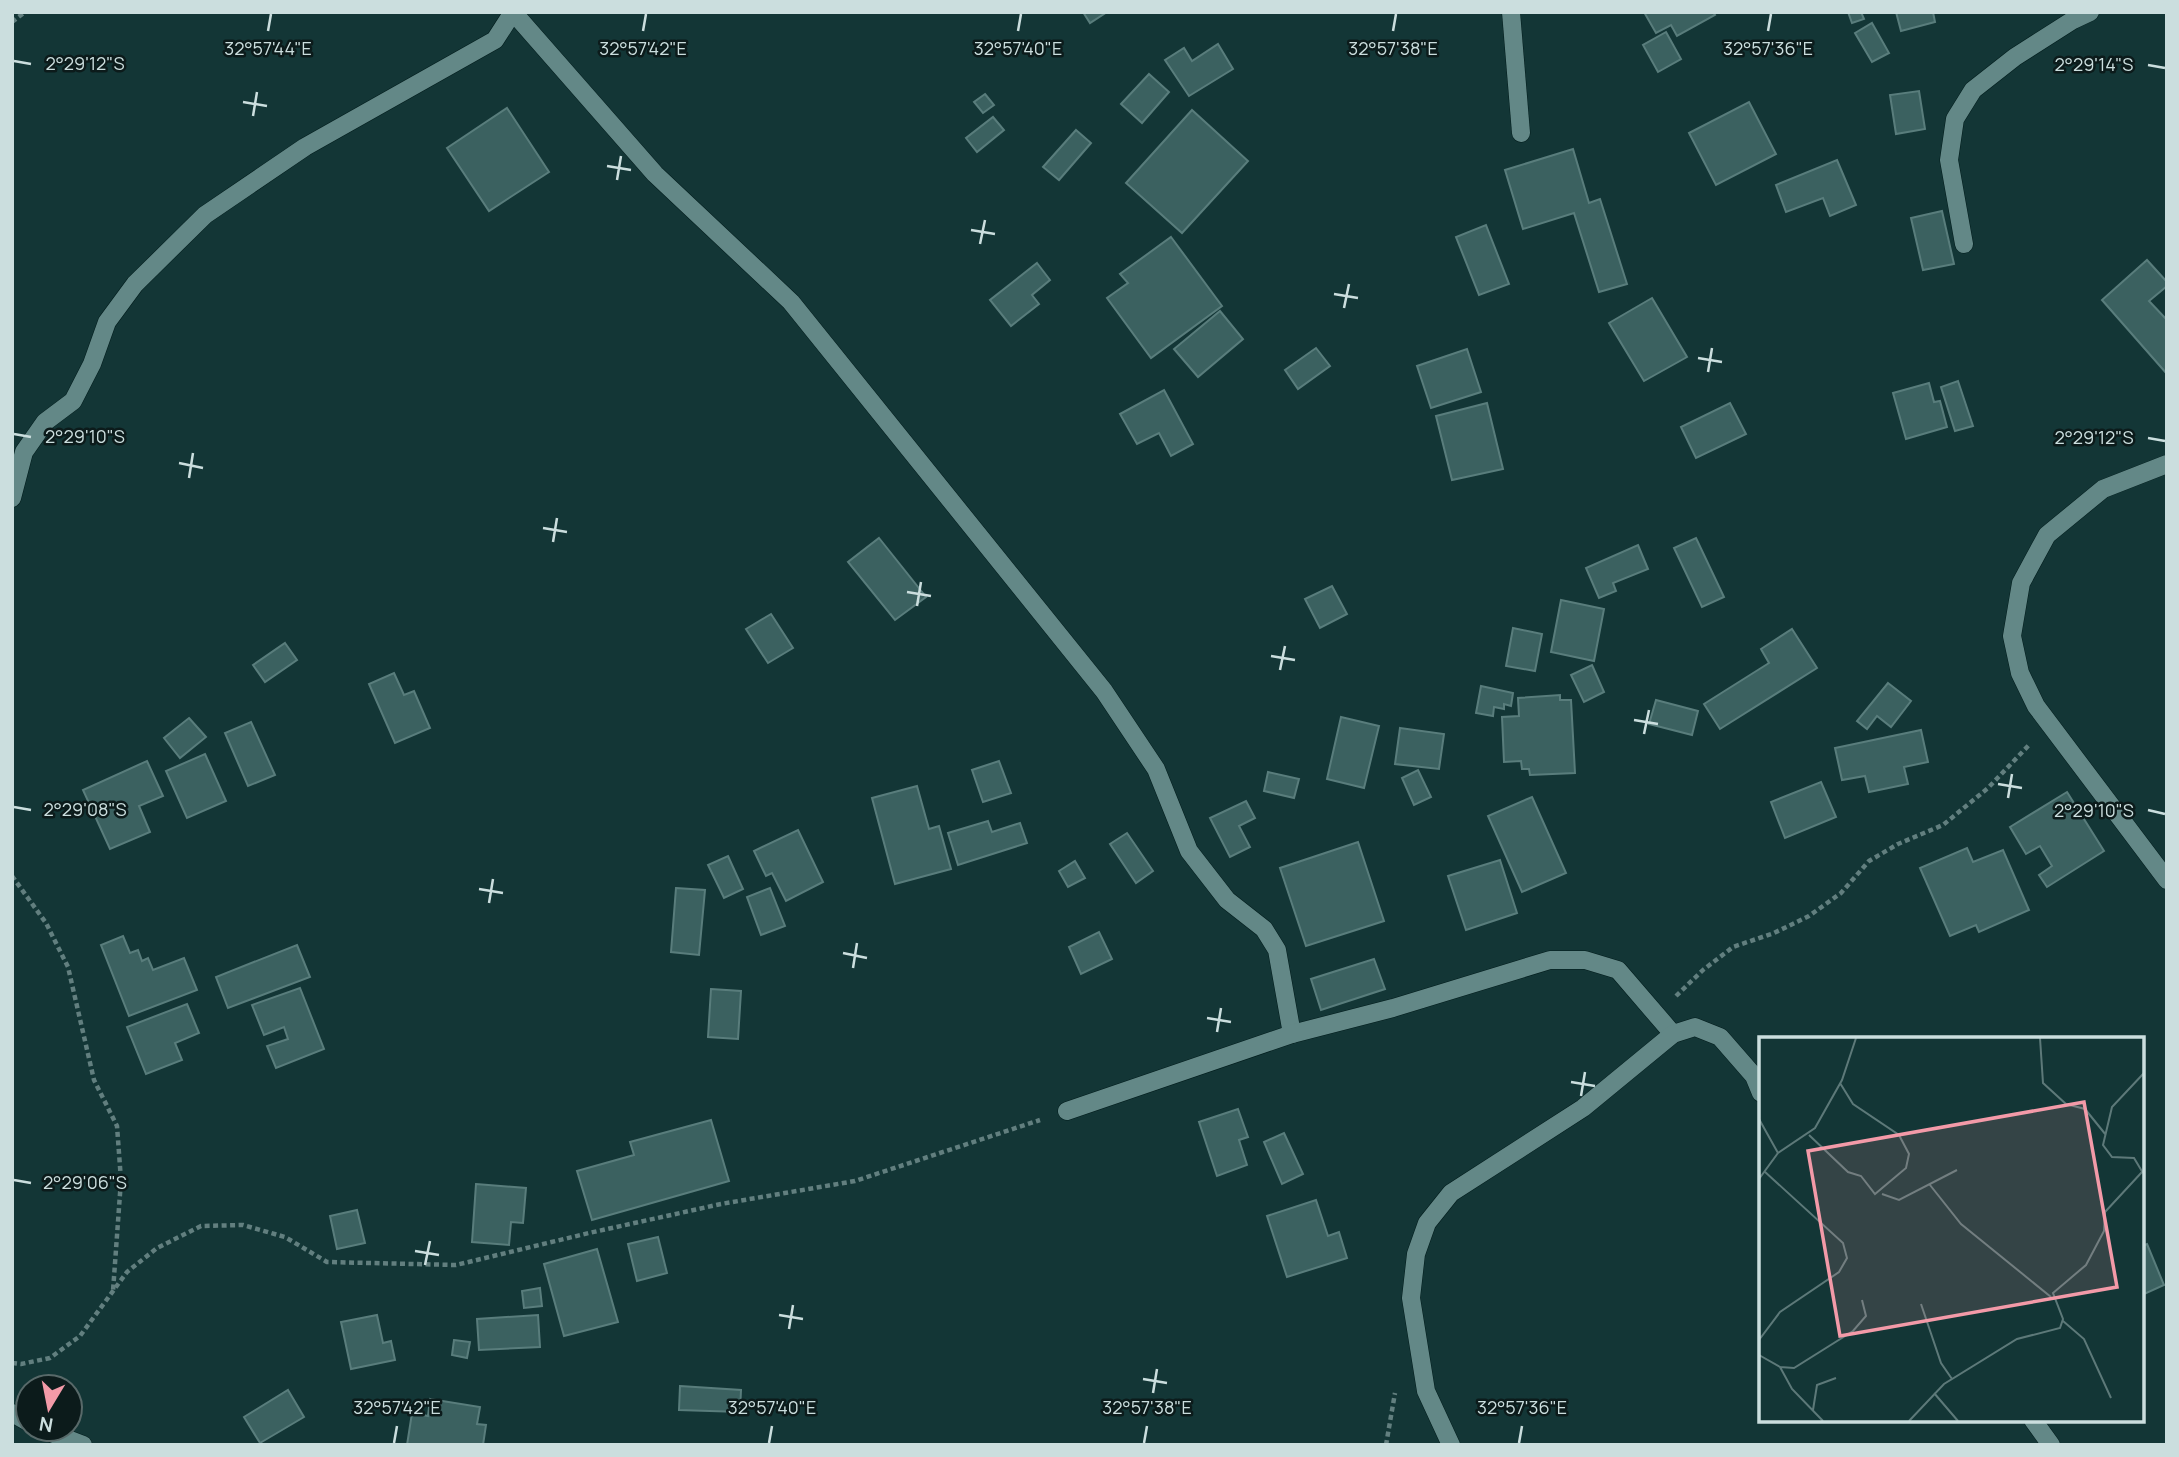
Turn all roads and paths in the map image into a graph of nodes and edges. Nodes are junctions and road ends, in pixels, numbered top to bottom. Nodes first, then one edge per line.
1 (25, 12) edge
2 (513, 12) edge
3 (1511, 12) edge
4 (2090, 12) edge
5 (12, 22) edge
6 (1521, 133) dead end
7 (1964, 244) dead end
8 (2167, 464) edge
9 (12, 498) edge
10 (2049, 725) junction
11 (12, 876) edge
12 (2167, 880) edge
13 (1656, 1014) junction
14 (1292, 1034) junction
15 (1672, 1034) junction
16 (1759, 1088) edge
17 (1067, 1111) joint
18 (113, 1291) junction
19 (12, 1363) edge
20 (2034, 1422) edge
21 (1451, 1445) edge
22 (2050, 1445) edge

1 - 5 path
2 - 9 street
2 - 14 street
3 - 6 street
4 - 7 street
8 - 10 street
10 - 12 street
10 - 13 path
11 - 18 path
13 - 14 street
13 - 15 street
14 - 17 street
15 - 16 street
15 - 21 street
17 - 18 path
18 - 19 path
20 - 22 street

